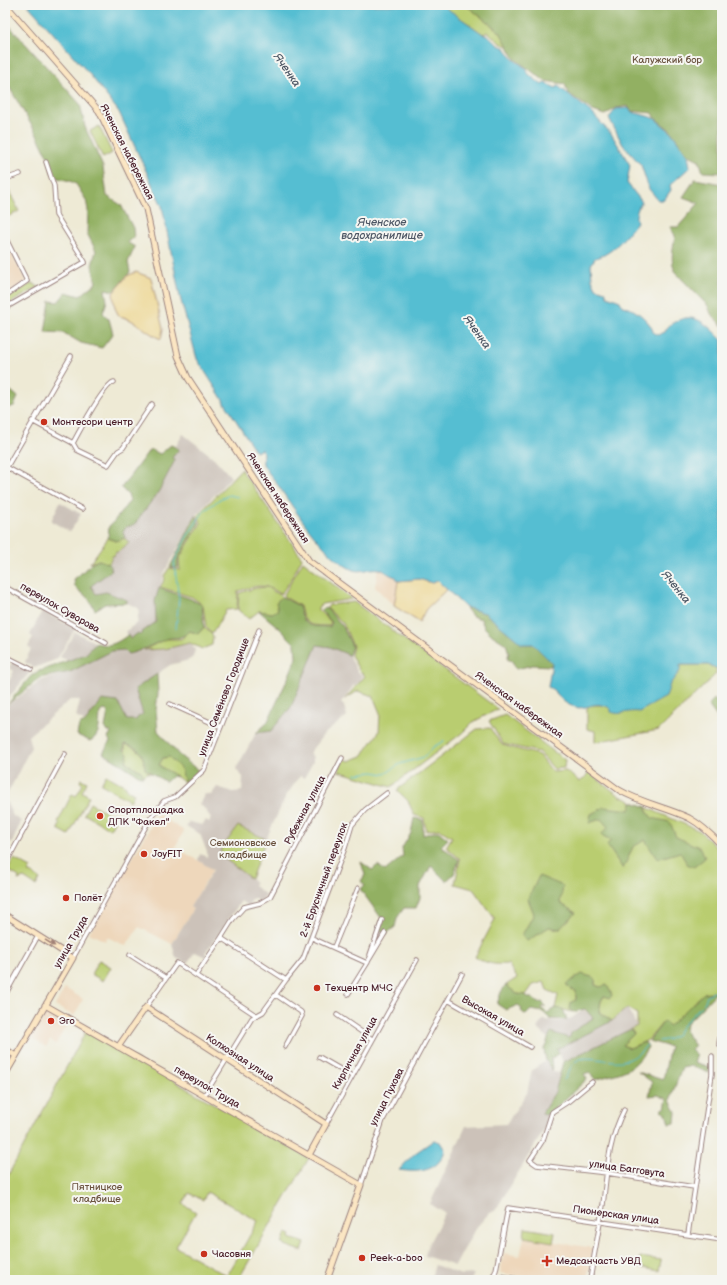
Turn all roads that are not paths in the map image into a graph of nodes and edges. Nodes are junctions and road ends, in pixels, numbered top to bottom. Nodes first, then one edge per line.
1 (6, 5) edge
2 (46, 162) dead end
3 (20, 174) dead end
4 (5, 179) edge
5 (5, 237) edge
6 (5, 296) edge
7 (5, 308) edge
8 (71, 356) dead end
9 (114, 382) dead end
10 (152, 404) dead end
11 (32, 421) junction
12 (73, 442) junction
13 (6, 468) edge
14 (82, 509) dead end
15 (5, 587) edge
16 (259, 630) dead end
17 (106, 643) dead end
18 (5, 656) edge
19 (31, 669) dead end
20 (170, 704) dead end
21 (221, 727) junction
22 (65, 754) dead end
23 (342, 758) dead end
24 (204, 770) joint
25 (388, 793) dead end
26 (722, 846) edge
27 (5, 866) edge
28 (358, 888) dead end
29 (5, 915) edge
30 (382, 920) dead end
31 (384, 933) dead end
32 (38, 936) junction
33 (221, 938) junction
34 (312, 938) junction
35 (334, 947) junction
36 (130, 955) dead end
37 (73, 958) junction
38 (416, 960) dead end
39 (368, 963) junction
40 (462, 974) dead end
41 (196, 975) junction
42 (166, 978) junction
43 (286, 980) junction
44 (348, 994) dead end
45 (5, 995) edge
46 (276, 995) junction
47 (448, 1000) junction
48 (45, 1005) junction
49 (146, 1007) junction
50 (337, 1015) dead end
51 (257, 1016) junction
52 (722, 1024) edge
53 (372, 1039) junction
54 (719, 1044) dead end
55 (118, 1047) junction
56 (285, 1047) dead end
57 (530, 1047) dead end
58 (5, 1049) edge
59 (16, 1056) junction
60 (319, 1056) dead end
61 (712, 1056) dead end
62 (226, 1059) junction
63 (5, 1075) edge
64 (352, 1076) junction
65 (592, 1082) dead end
66 (204, 1096) junction
67 (624, 1110) dead end
68 (326, 1124) junction
69 (308, 1154) junction
70 (606, 1173) junction
71 (361, 1185) junction
72 (694, 1187) junction
73 (600, 1221) junction
74 (688, 1234) junction
75 (722, 1240) edge
76 (493, 1275) junction
77 (327, 1280) edge
78 (492, 1280) edge
79 (524, 1280) edge
80 (590, 1280) edge

1 - 26 street, Яченская набережная
2 - 7 street
3 - 4 street
5 - 6 street
8 - 11 street
9 - 12 street
10 - 12 street
11 - 12 street
11 - 13 street
13 - 14 street
15 - 17 street, переулок Суворова
16 - 21 street, улица Семёново Городище
18 - 19 street
20 - 21 street
21 - 24 street, улица Семёново Городище
22 - 27 street
23 - 33 street, Рубежная улица
24 - 37 street, улица Труда
25 - 34 street, 2-й Брусничный переулок
28 - 35 street
29 - 32 street
30 - 39 street
31 - 39 street
32 -> 37 street
32 - 45 street
33 - 41 street, Рубежная улица
33 - 43 street
34 - 35 street
34 - 43 street, 2-й Брусничный переулок
35 - 39 street
36 - 42 street
37 - 48 street, улица Труда
38 - 53 street, Кирпичная улица
39 - 44 street
40 - 47 street, улица Пухова
41 - 42 street
41 - 51 street
42 - 49 street
43 - 46 street, 2-й Брусничный переулок
46 - 51 street, 2-й Брусничный переулок
46 - 56 street
47 - 57 street, Высокая улица
47 - 71 street, улица Пухова
48 - 55 street, переулок Труда
48 - 59 street, улица Труда
49 - 55 street
49 - 62 street, Колхозная улица
50 - 53 street
51 - 62 street, 2-й Брусничный переулок
52 - 54 street
53 - 64 street, Кирпичная улица
55 - 66 street, переулок Труда
58 - 59 street
59 - 63 street, улица Труда
60 - 64 street
61 - 72 street
62 - 66 street, 2-й Брусничный переулок
62 - 68 street, Колхозная улица
64 - 68 street, Кирпичная улица
65 - 70 street, улица Багговута
66 - 69 street, переулок Труда
67 - 70 street
68 - 69 street, Кирпичная улица
69 - 71 street, переулок Труда
70 - 72 street, улица Багговута
70 - 73 street
71 - 77 street, улица Пухова
72 - 74 street
73 - 74 street, Пионерская улица
73 - 76 street, Пионерская улица
73 - 80 street
74 - 75 street, Пионерская улица
76 - 78 street
76 - 79 street

